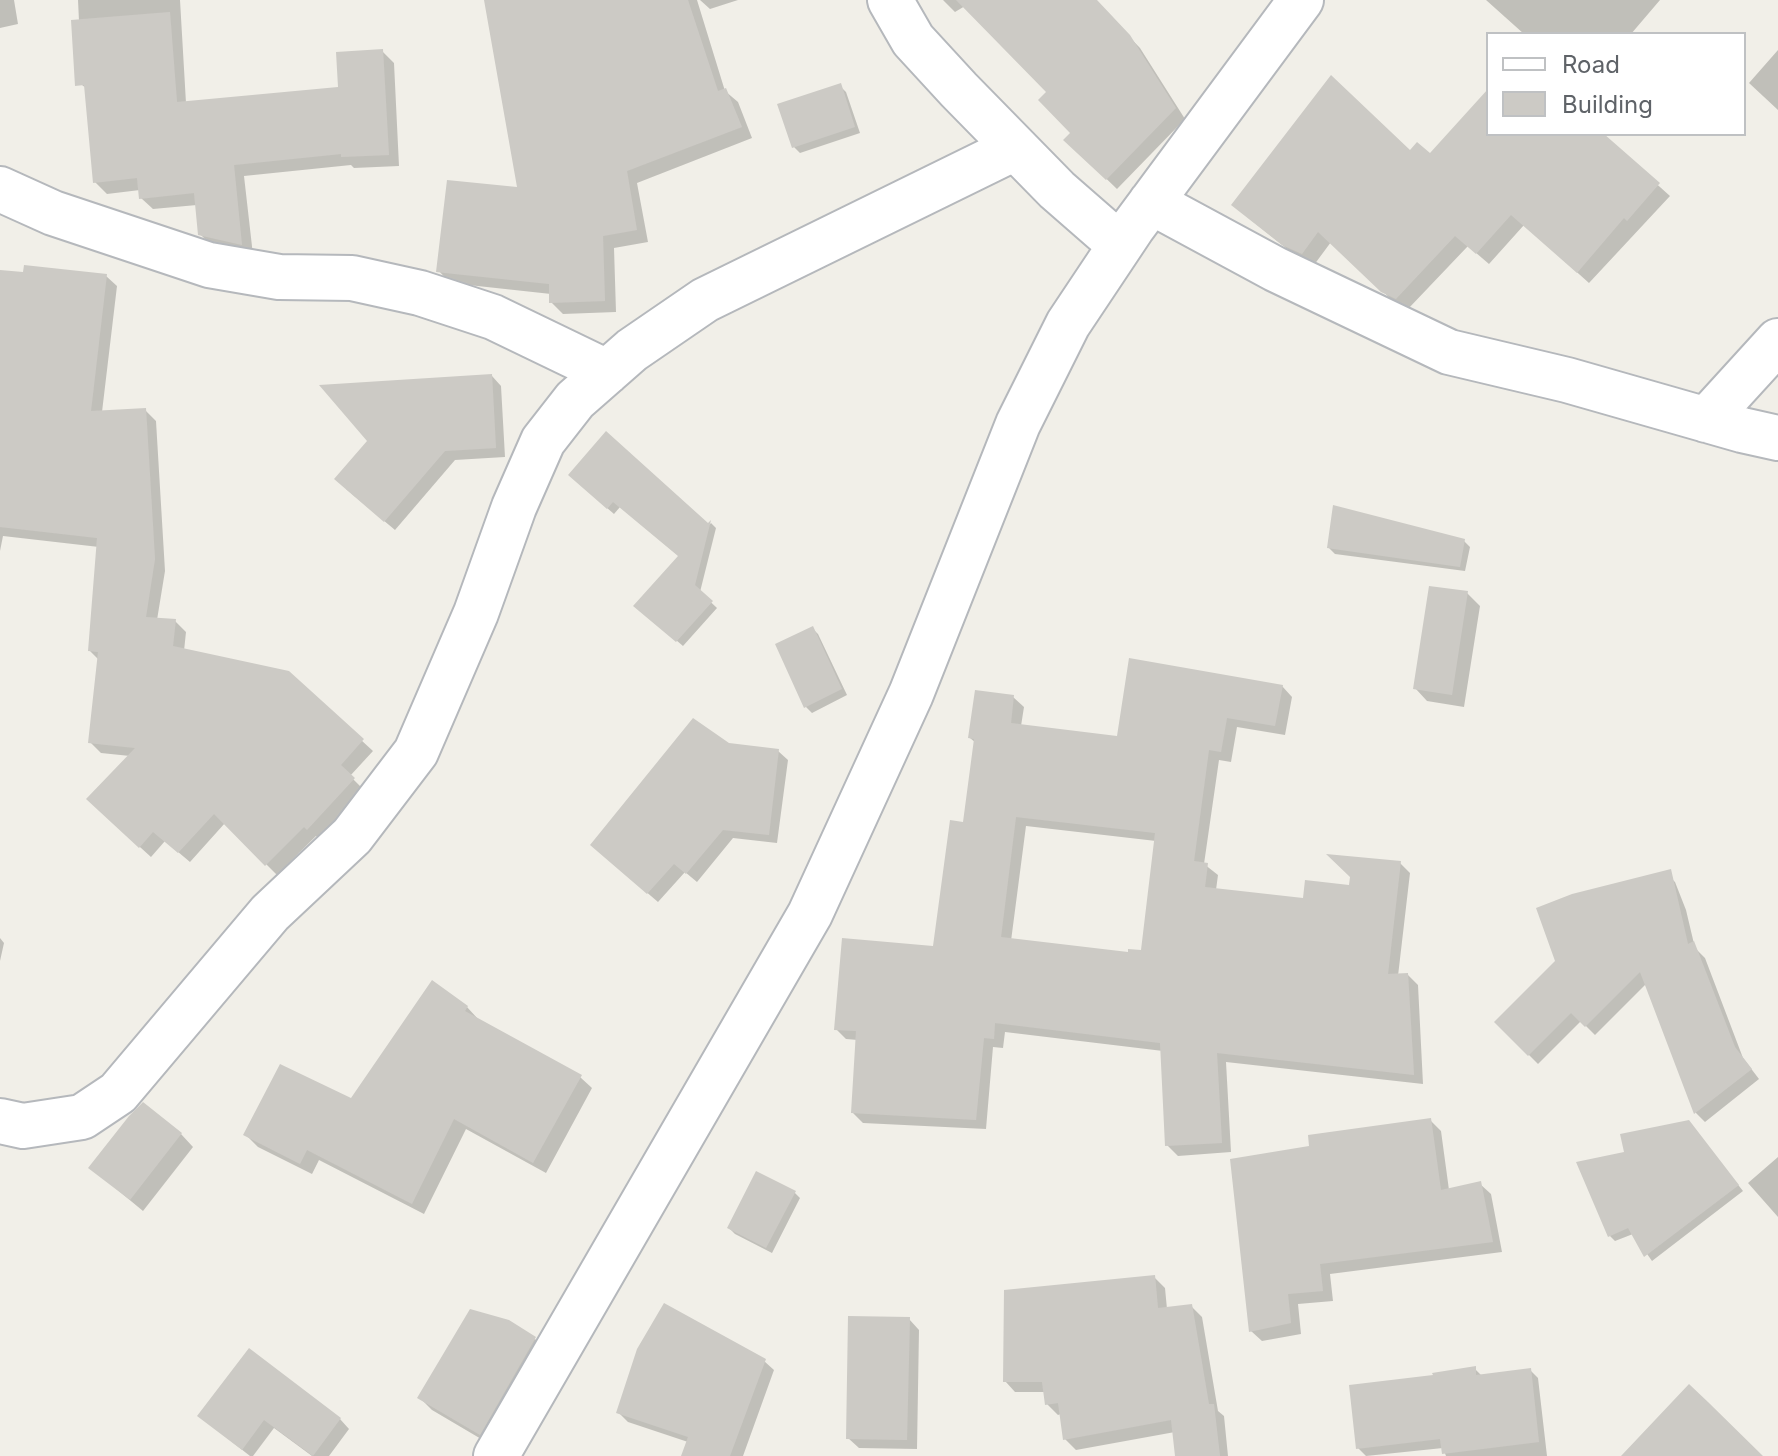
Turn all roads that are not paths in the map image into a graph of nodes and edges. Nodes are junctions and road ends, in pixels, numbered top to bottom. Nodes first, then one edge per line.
1 (890, 0) edge
2 (1301, 0) edge
3 (1015, 148) junction
4 (0, 189) edge
5 (1151, 202) junction
6 (1120, 245) junction
7 (1778, 341) edge
8 (607, 372) junction
9 (1706, 420) junction
10 (1778, 438) edge
11 (0, 1121) edge
12 (496, 1456) edge

1 - 3 street
2 - 5 street
3 - 6 street
3 - 8 street
4 - 8 street
5 - 6 street
5 - 9 street
6 - 12 street
7 - 9 street
8 - 11 street
9 - 10 street

